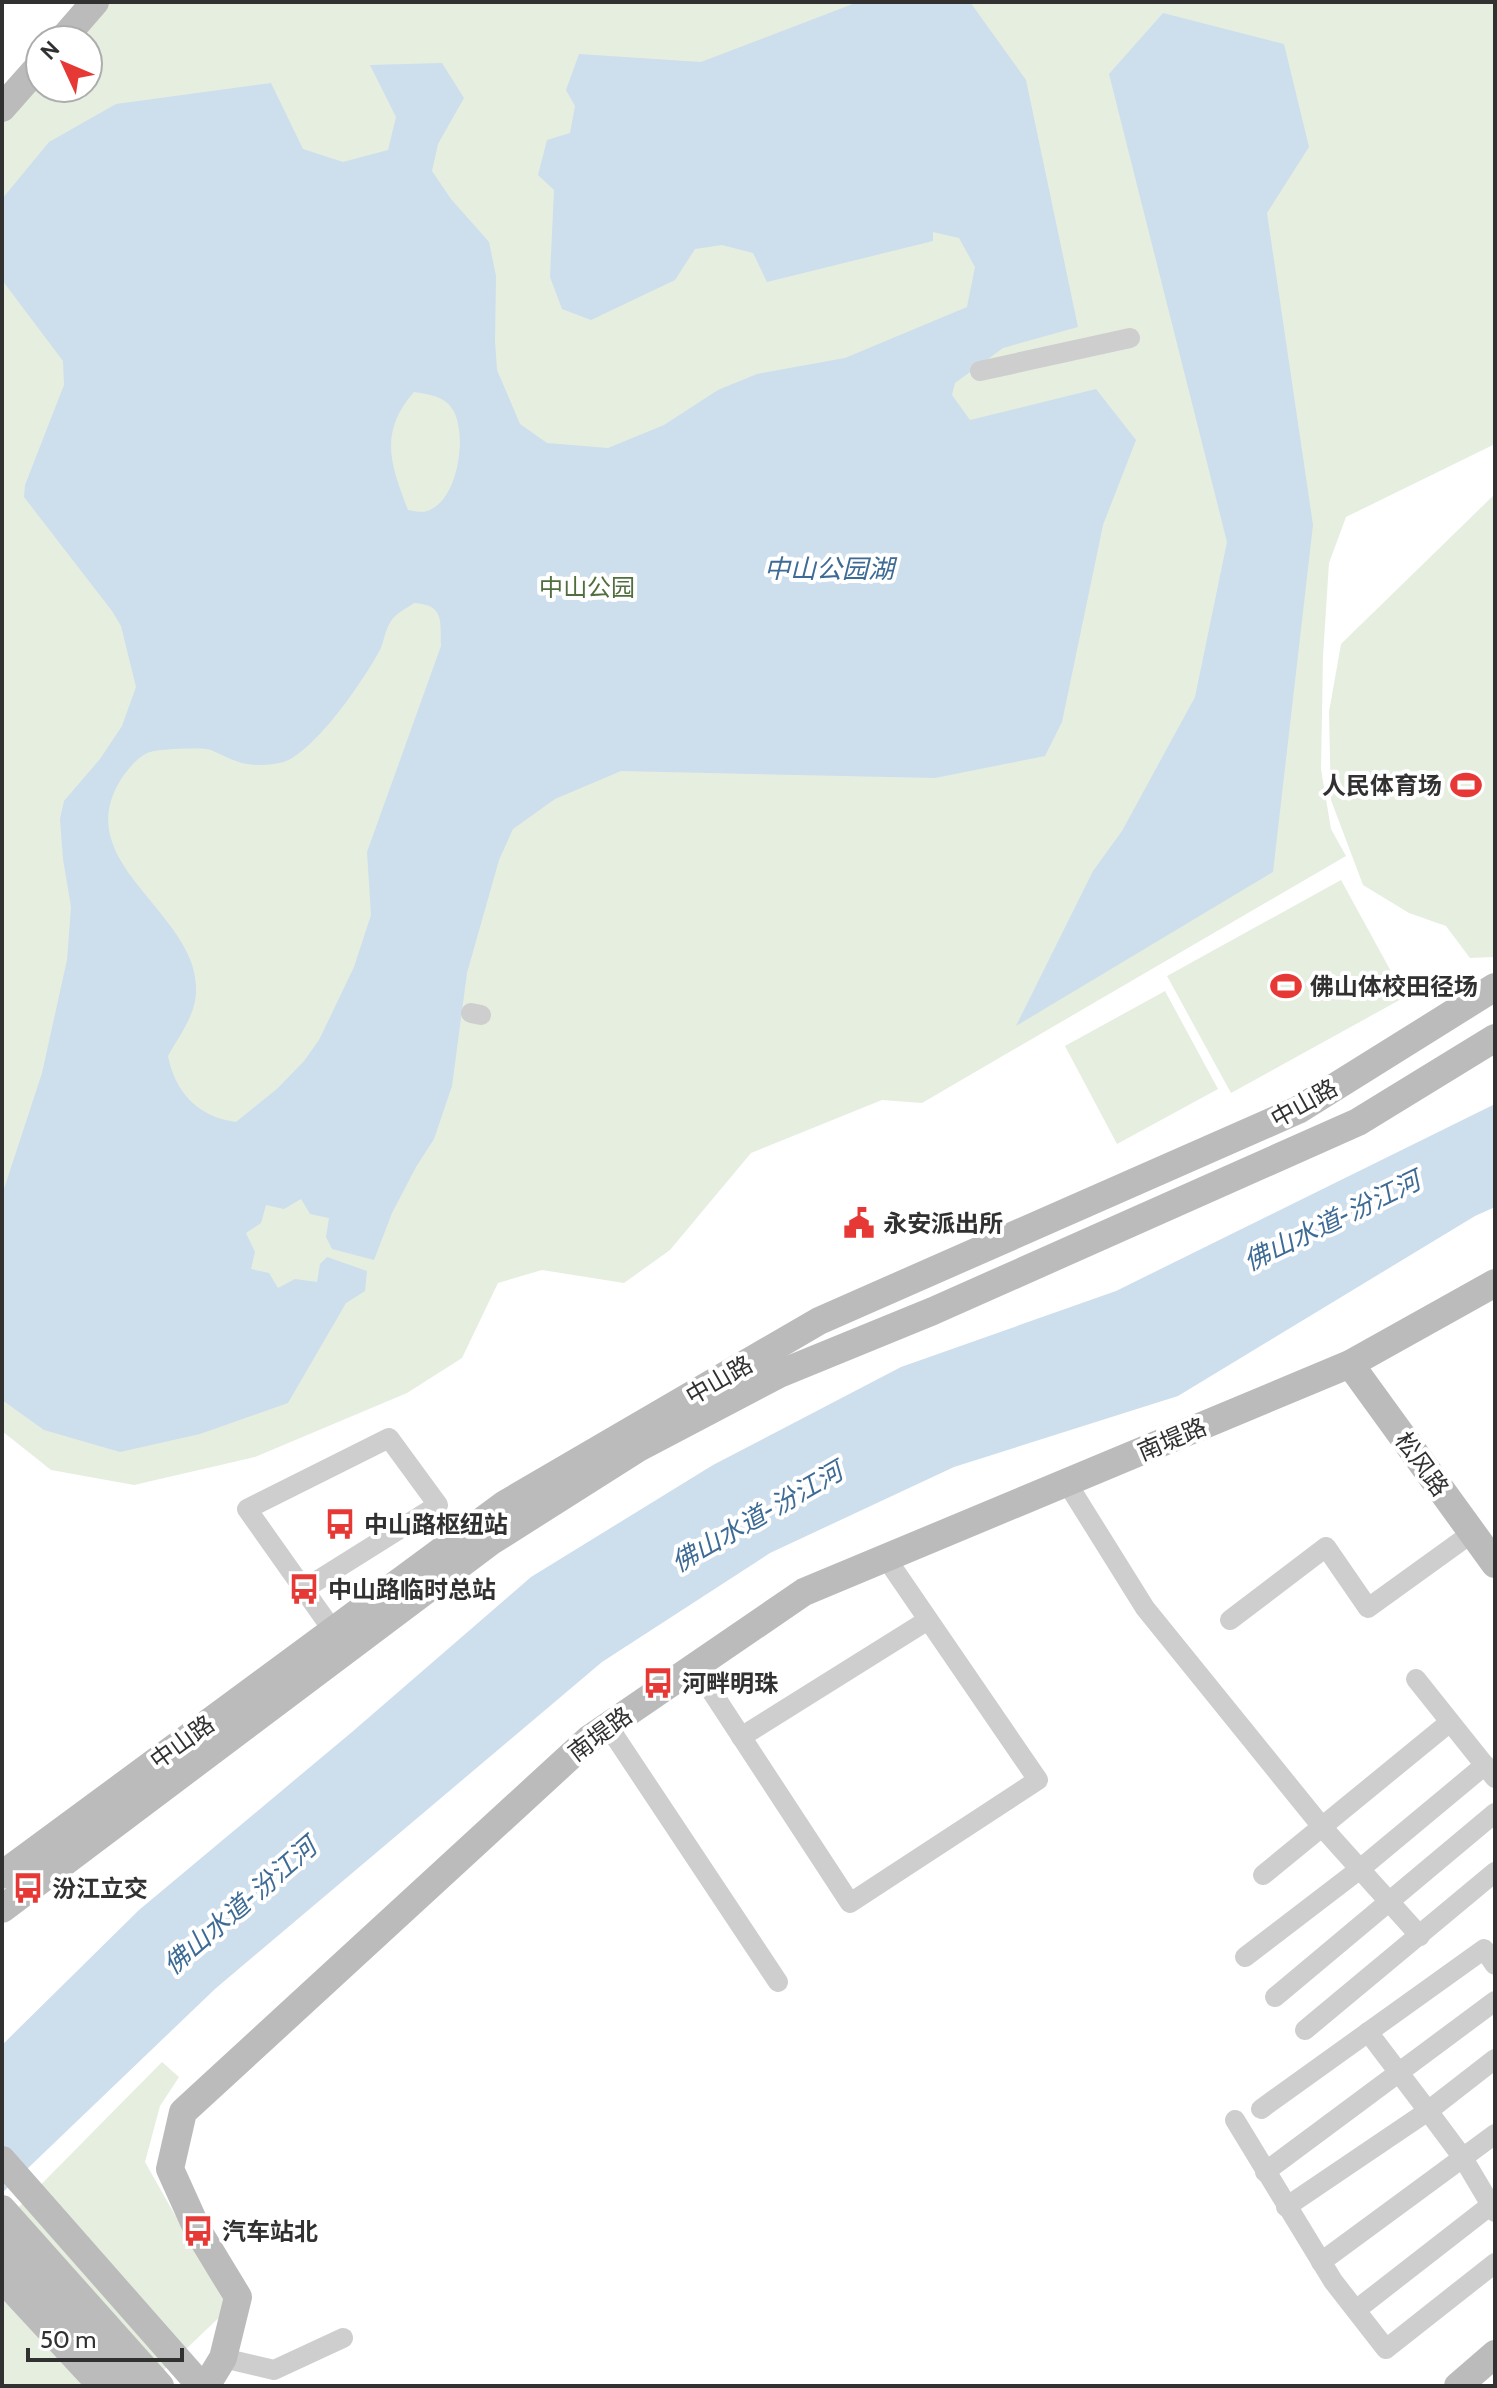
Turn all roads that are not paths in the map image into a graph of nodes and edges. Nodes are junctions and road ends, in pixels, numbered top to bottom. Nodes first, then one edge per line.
1 (95, 2) edge
2 (76, 24) edge
3 (24, 83) edge
4 (2, 108) edge
5 (1130, 338) dead end
6 (980, 371) dead end
7 (1495, 987) edge
8 (1495, 1038) edge
9 (1495, 1283) edge
10 (1350, 1364) junction
11 (1067, 1483) junction
12 (1472, 1533) junction
13 (886, 1558) junction
14 (1494, 1559) edge
15 (304, 1589) junction
16 (928, 1620) junction
17 (1230, 1620) dead end
18 (340, 1641) junction
19 (695, 1666) junction
20 (1416, 1679) dead end
21 (1450, 1722) junction
22 (608, 1726) junction
23 (741, 1737) junction
24 (1490, 1771) edge
25 (1495, 1813) edge
26 (1323, 1828) junction
27 (1360, 1869) junction
28 (1495, 1872) edge
29 (2, 1875) edge
30 (1263, 1875) dead end
31 (1389, 1900) junction
32 (2, 1909) edge
33 (1420, 1936) junction
34 (1245, 1957) dead end
35 (1495, 1965) edge
36 (778, 1982) dead end
37 (1275, 1997) dead end
38 (1495, 2001) edge
39 (1305, 2030) dead end
40 (1368, 2032) junction
41 (1495, 2059) edge
42 (1399, 2073) junction
43 (1261, 2109) dead end
44 (1428, 2111) junction
45 (1235, 2120) dead end
46 (1495, 2134) edge
47 (1463, 2158) junction
48 (2, 2160) edge
49 (1265, 2172) junction
50 (1493, 2206) edge
51 (1286, 2207) junction
52 (2, 2209) edge
53 (2, 2243) edge
54 (1321, 2262) junction
55 (1495, 2263) edge
56 (2, 2278) edge
57 (1356, 2310) junction
58 (343, 2338) dead end
59 (1495, 2354) edge
60 (223, 2358) junction
61 (105, 2366) edge
62 (1468, 2383) edge
63 (129, 2386) edge
64 (160, 2386) edge
65 (204, 2386) edge

1 - 2 street
3 - 4 street
5 - 6 street
7 - 18 street, 中山路
8 - 18 street, 中山路
9 - 10 street, 南堤路
10 - 11 street, 南堤路
10 - 12 street, 松风路
11 - 13 street, 南堤路
11 - 26 street
12 - 14 street, 松风路
12 - 17 street
13 - 16 street
13 - 19 street, 南堤路
15 - 15 street
15 - 18 street
16 - 23 street
16 - 23 street
18 - 29 street, 中山路
18 - 32 street, 中山路
19 - 22 street, 南堤路
19 - 23 street
20 - 21 street
21 - 24 street
21 - 26 street
22 - 36 street
22 - 60 street, 南堤路
24 - 27 street
25 - 31 street
26 - 27 street
26 - 30 street
27 - 31 street
27 - 34 street
28 - 33 street
31 - 33 street
31 - 37 street
33 - 39 street
35 - 40 street
38 - 42 street
40 - 42 street
40 - 43 street
41 - 44 street
42 - 44 street
42 - 49 street
44 - 47 street
44 - 51 street
45 - 49 street
46 - 47 street
47 - 50 street
47 - 54 street
48 - 65 street
49 - 51 street
50 - 57 street
51 - 54 street
52 - 61 street
53 - 61 street
54 - 57 street
55 - 57 street
56 - 61 street
58 - 60 street
59 - 62 street
60 - 65 street, 南堤路
61 - 63 street
61 - 64 street

